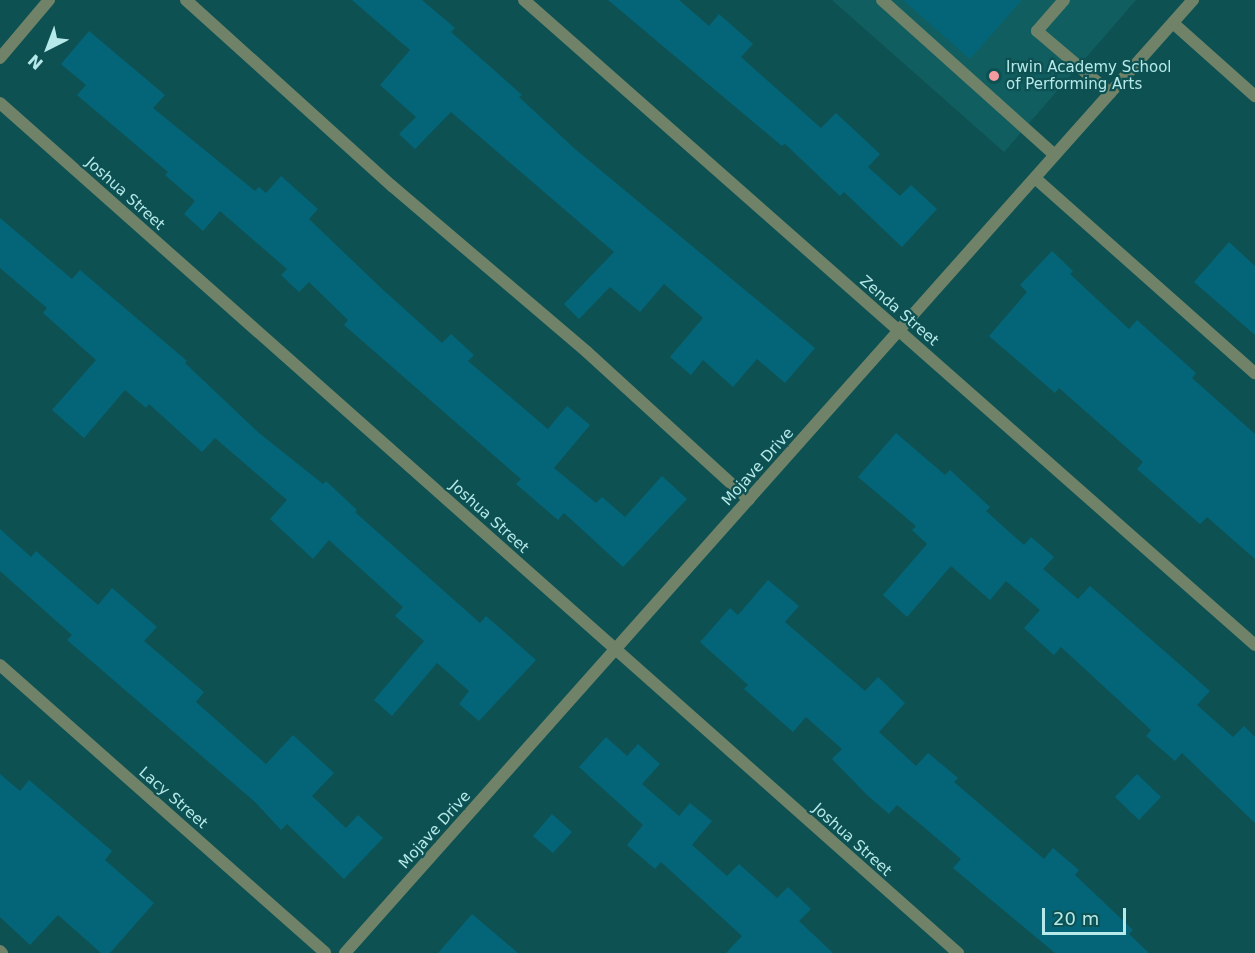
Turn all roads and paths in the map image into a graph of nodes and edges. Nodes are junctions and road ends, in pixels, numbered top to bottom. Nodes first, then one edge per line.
1 (49, 0) edge
2 (186, 0) edge
3 (524, 0) edge
4 (882, 0) edge
5 (1064, 0) edge
6 (1193, 0) edge
7 (1173, 22) junction
8 (0, 58) edge
9 (1110, 93) junction
10 (1255, 96) edge
11 (0, 103) edge
12 (1055, 155) junction
13 (1035, 178) junction
14 (899, 331) junction
15 (1255, 373) edge
16 (749, 500) junction
17 (1255, 645) edge
18 (615, 650) junction
19 (0, 665) edge
20 (325, 953) edge
21 (345, 953) edge
22 (958, 953) edge

1 - 8 street
2 - 16 street
3 - 14 street, Zenda Street
4 - 12 street
5 - 9 street
6 - 7 street, Mojave Drive
7 - 9 street, Mojave Drive
7 - 10 street
9 - 12 street, Mojave Drive
11 - 18 street, Joshua Street
12 - 13 street, Mojave Drive
13 - 14 street, Mojave Drive
13 - 15 street
14 - 16 street, Mojave Drive
14 - 17 street, Zenda Street
16 - 18 street, Mojave Drive
18 - 21 street, Mojave Drive
18 - 22 street, Joshua Street
19 - 20 street, Lacy Street

